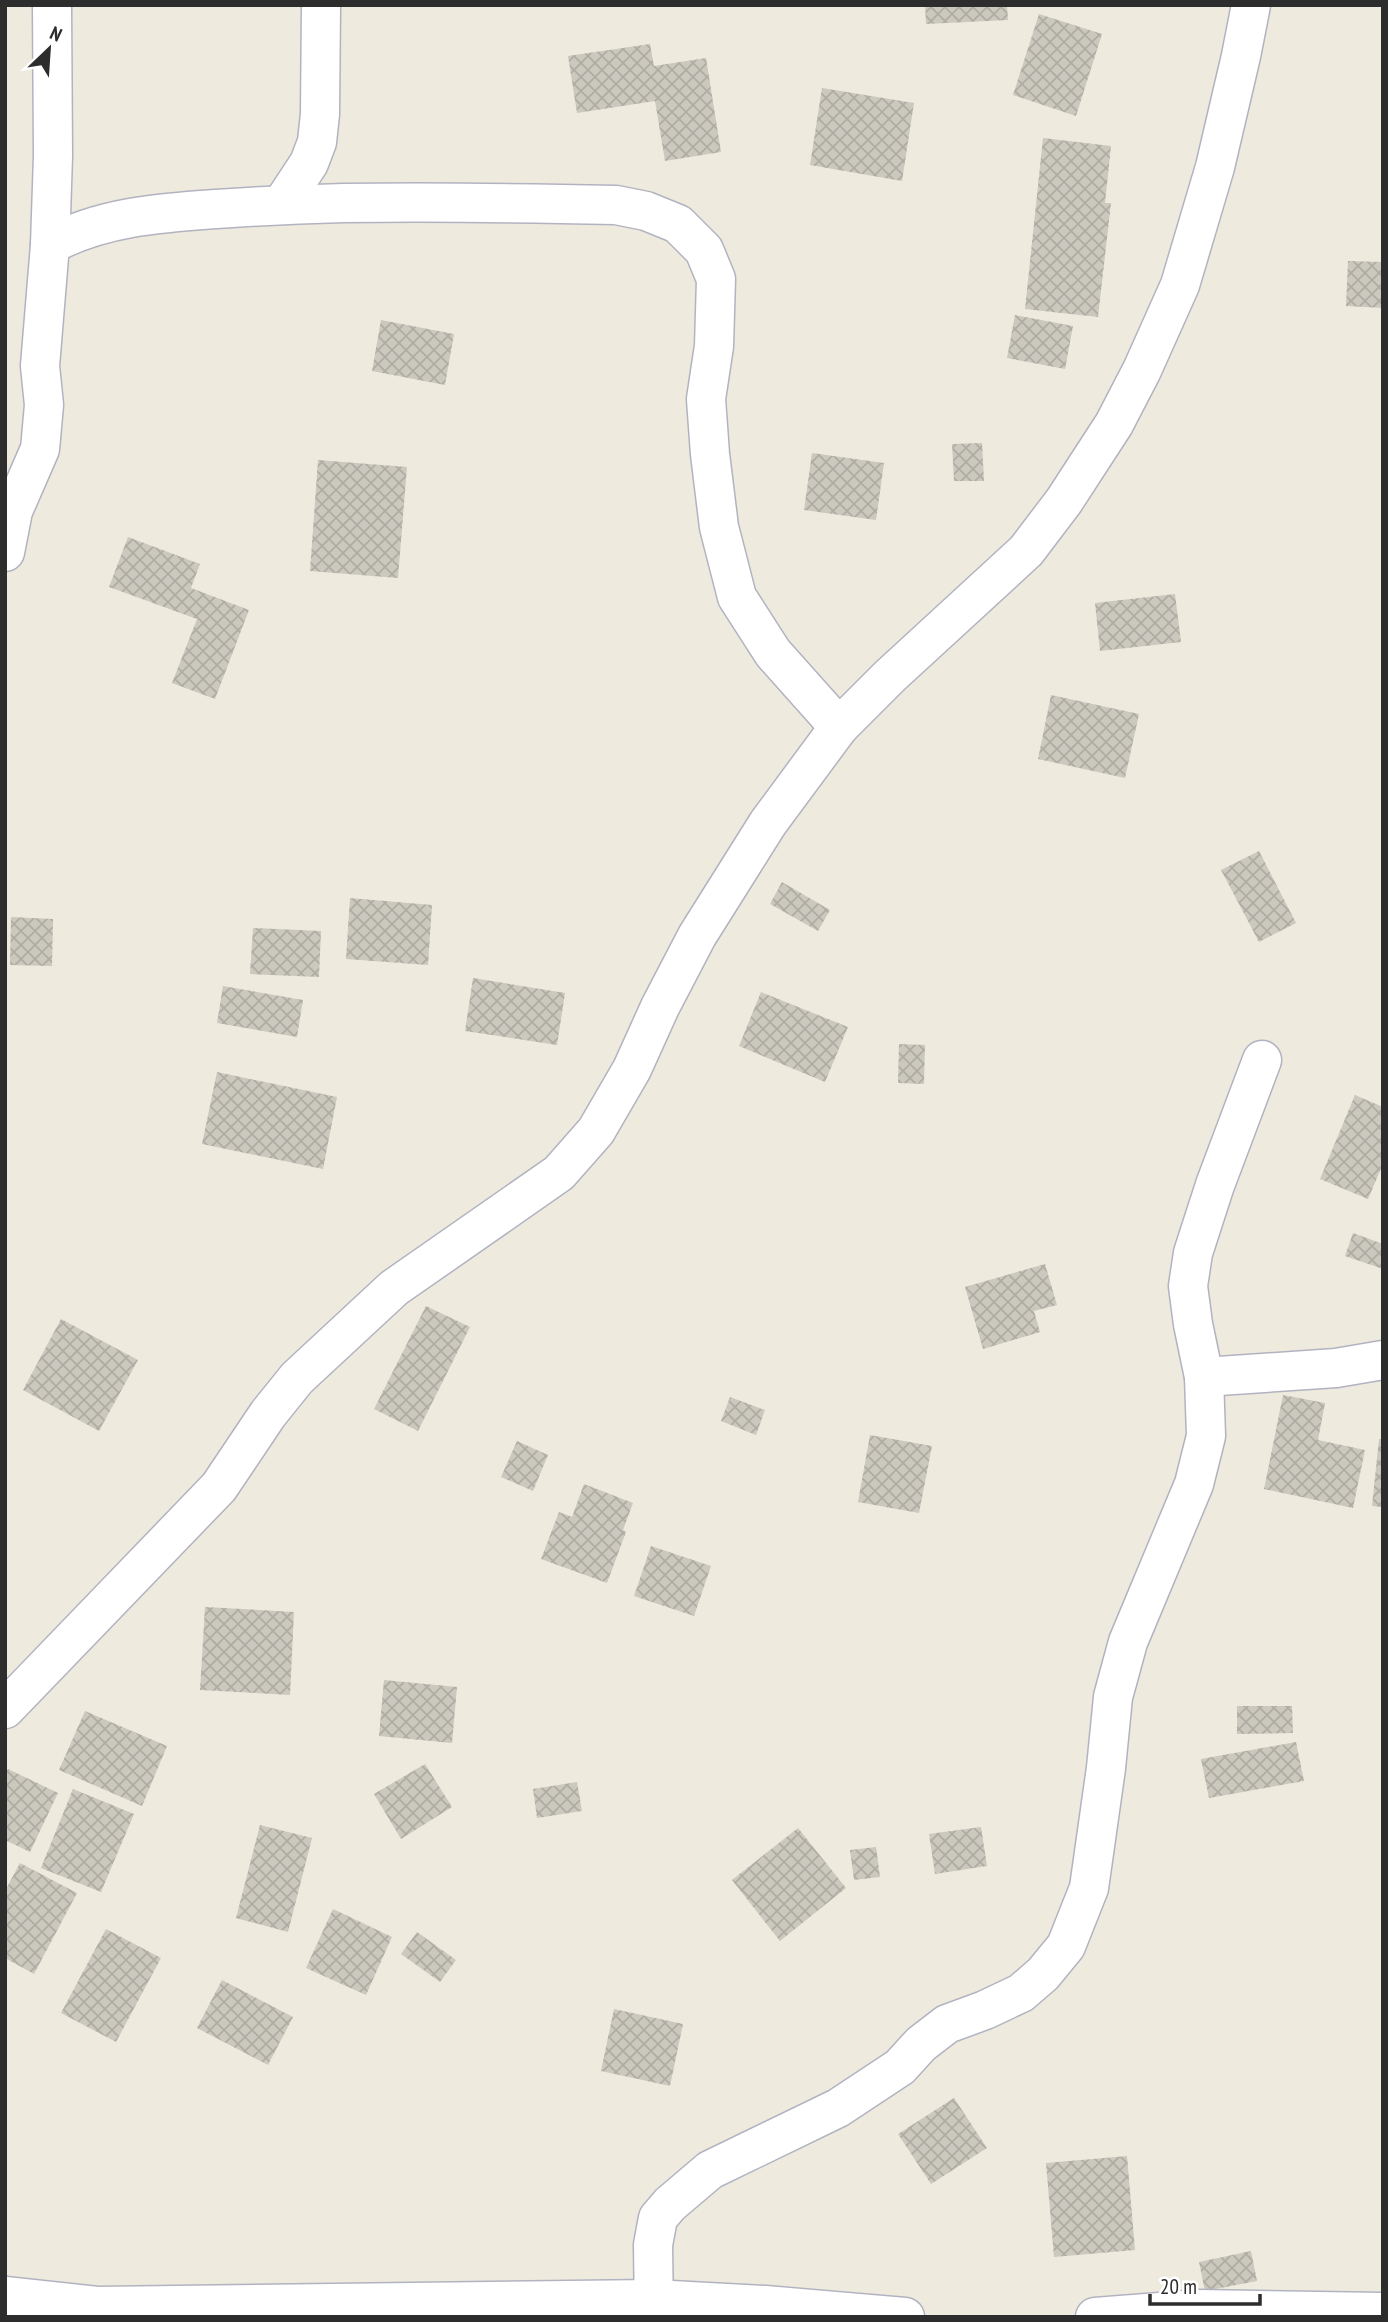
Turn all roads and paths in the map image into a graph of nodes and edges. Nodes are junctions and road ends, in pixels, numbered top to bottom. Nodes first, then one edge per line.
1 (52, 5) edge
2 (321, 5) edge
3 (1251, 5) edge
4 (282, 204) junction
5 (50, 244) junction
6 (5, 552) edge
7 (839, 727) junction
8 (1262, 1060) dead end
9 (1383, 1360) edge
10 (1204, 1377) junction
11 (5, 1709) edge
12 (5, 2296) edge
13 (653, 2308) edge
14 (1383, 2312) edge
15 (905, 2317) edge
16 (1095, 2317) edge

1 - 5 street
2 - 4 street
3 - 7 street
4 - 5 street
4 - 7 street
5 - 6 street
7 - 11 street
8 - 10 street
9 - 10 street
10 - 13 street
12 - 13 street
13 - 15 street
14 - 16 street

